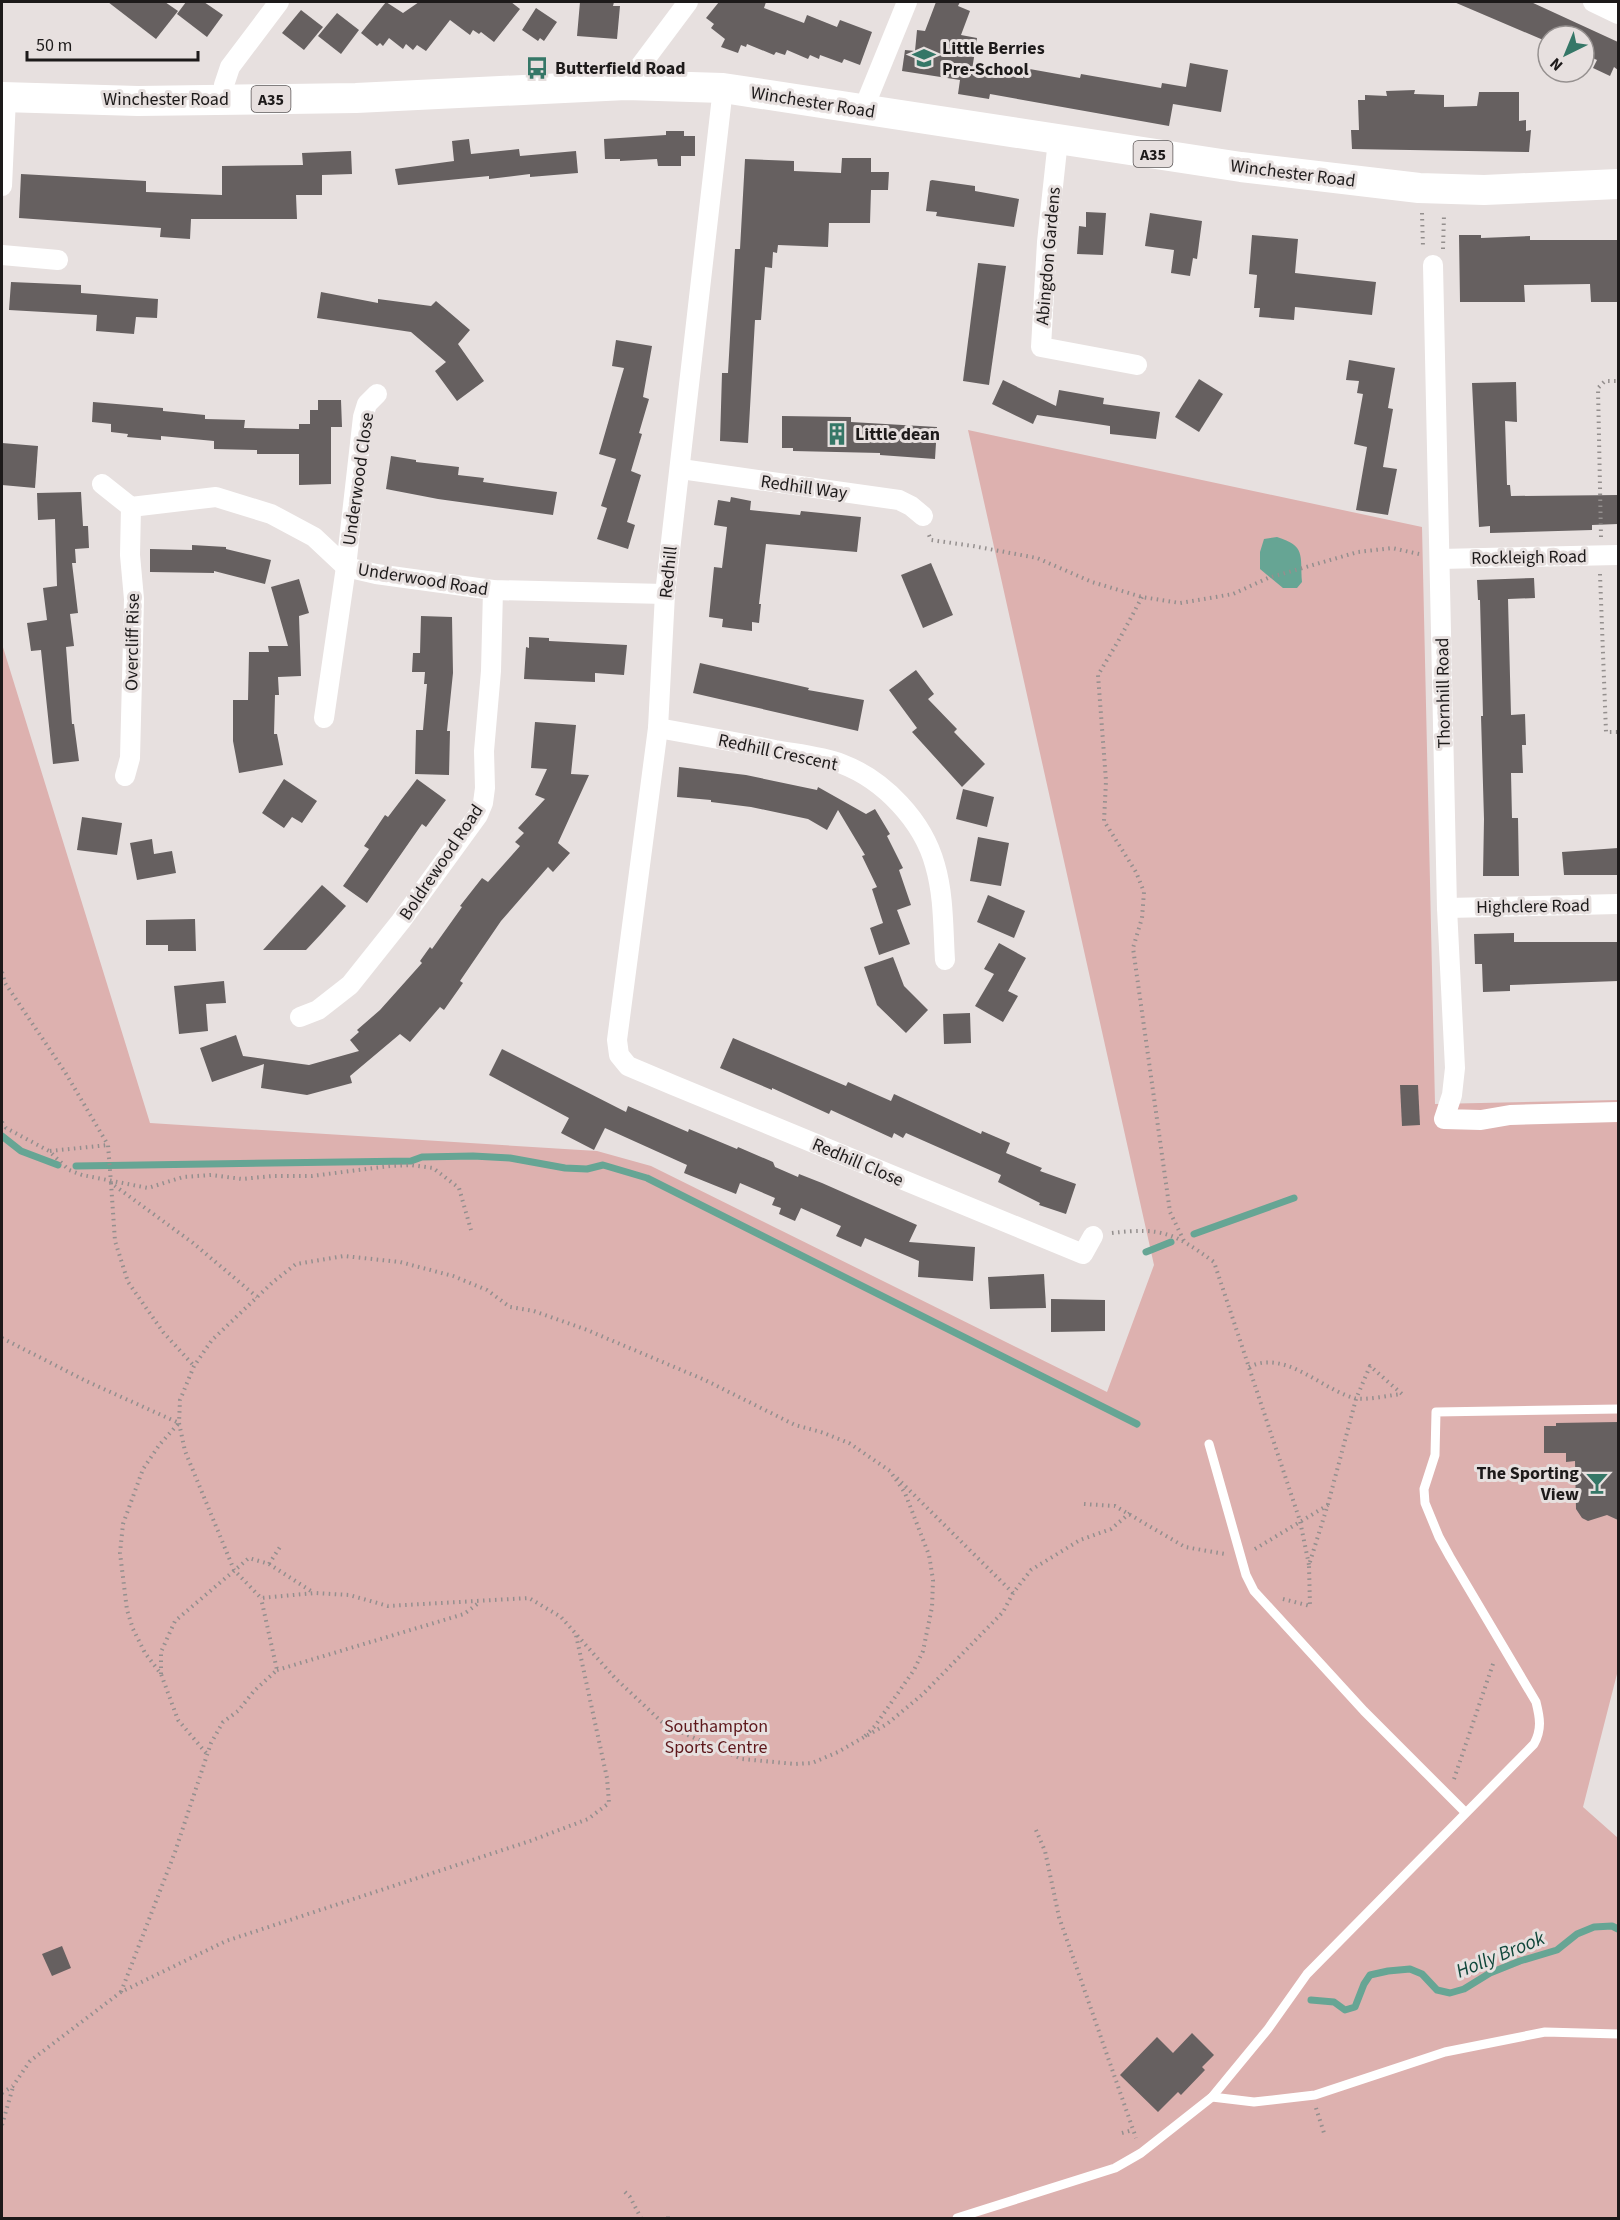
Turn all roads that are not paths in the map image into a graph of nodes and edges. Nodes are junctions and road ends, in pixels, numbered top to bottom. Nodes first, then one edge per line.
1 (279, 2) edge
2 (688, 2) edge
3 (907, 2) edge
4 (1593, 2) edge
5 (1618, 14) edge
6 (626, 86) junction
7 (723, 88) junction
8 (4, 98) edge
9 (223, 99) junction
10 (863, 110) junction
11 (1059, 140) junction
12 (1618, 184) edge
13 (2, 186) edge
14 (2, 255) edge
15 (58, 260) dead end
16 (1433, 265) road end
17 (1137, 365) dead end
18 (377, 394) dead end
19 (681, 469) junction
20 (102, 484) dead end
21 (131, 507) junction
22 (923, 516) road end
23 (1609, 555) edge
24 (1440, 559) junction
25 (346, 567) junction
26 (493, 590) junction
27 (665, 594) junction
28 (324, 718) dead end
29 (658, 728) junction
30 (125, 777) dead end
31 (1618, 904) edge
32 (1447, 908) junction
33 (945, 960) dead end
34 (300, 1017) dead end
35 (619, 1055) joint
36 (1618, 1112) edge
37 (1093, 1236) road end
38 (1618, 1409) edge
39 (1209, 1444) dead end
40 (1465, 1812) junction
41 (1618, 2034) edge
42 (1212, 2097) junction
43 (957, 2218) edge

1 - 9 street
2 - 6 street
3 - 10 street
4 - 5 street
6 - 7 main road, Winchester Road / A35
6 - 9 main road, Winchester Road / A35
7 - 10 main road, Winchester Road / A35
7 - 19 street, Redhill
8 - 9 main road, Winchester Road / A35
8 - 13 street
10 - 11 main road, Winchester Road / A35
11 - 12 main road, Winchester Road / A35
11 - 17 street, Abingdon Gardens
14 - 15 street
16 - 24 street, Thornhill Road
18 - 25 street, Underwood Close
19 - 22 street, Redhill Way
19 - 27 street, Redhill
20 - 21 street
21 - 25 street, Underwood Road
21 - 30 street, Overcliff Rise
23 - 24 street, Rockleigh Road
24 - 32 street, Thornhill Road
25 - 26 street, Underwood Road
25 - 28 street, Underwood Close
26 - 27 street, Underwood Road
26 - 34 street, Boldrewood Road
27 - 29 street, Redhill
29 - 33 street, Redhill Crescent
29 - 35 street, Redhill
31 - 32 street, Highclere Road
32 - 36 street, Thornhill Road
35 - 37 street, Redhill Close
38 - 40 lane
39 - 40 lane
40 - 42 lane
41 - 42 lane
42 - 43 lane

